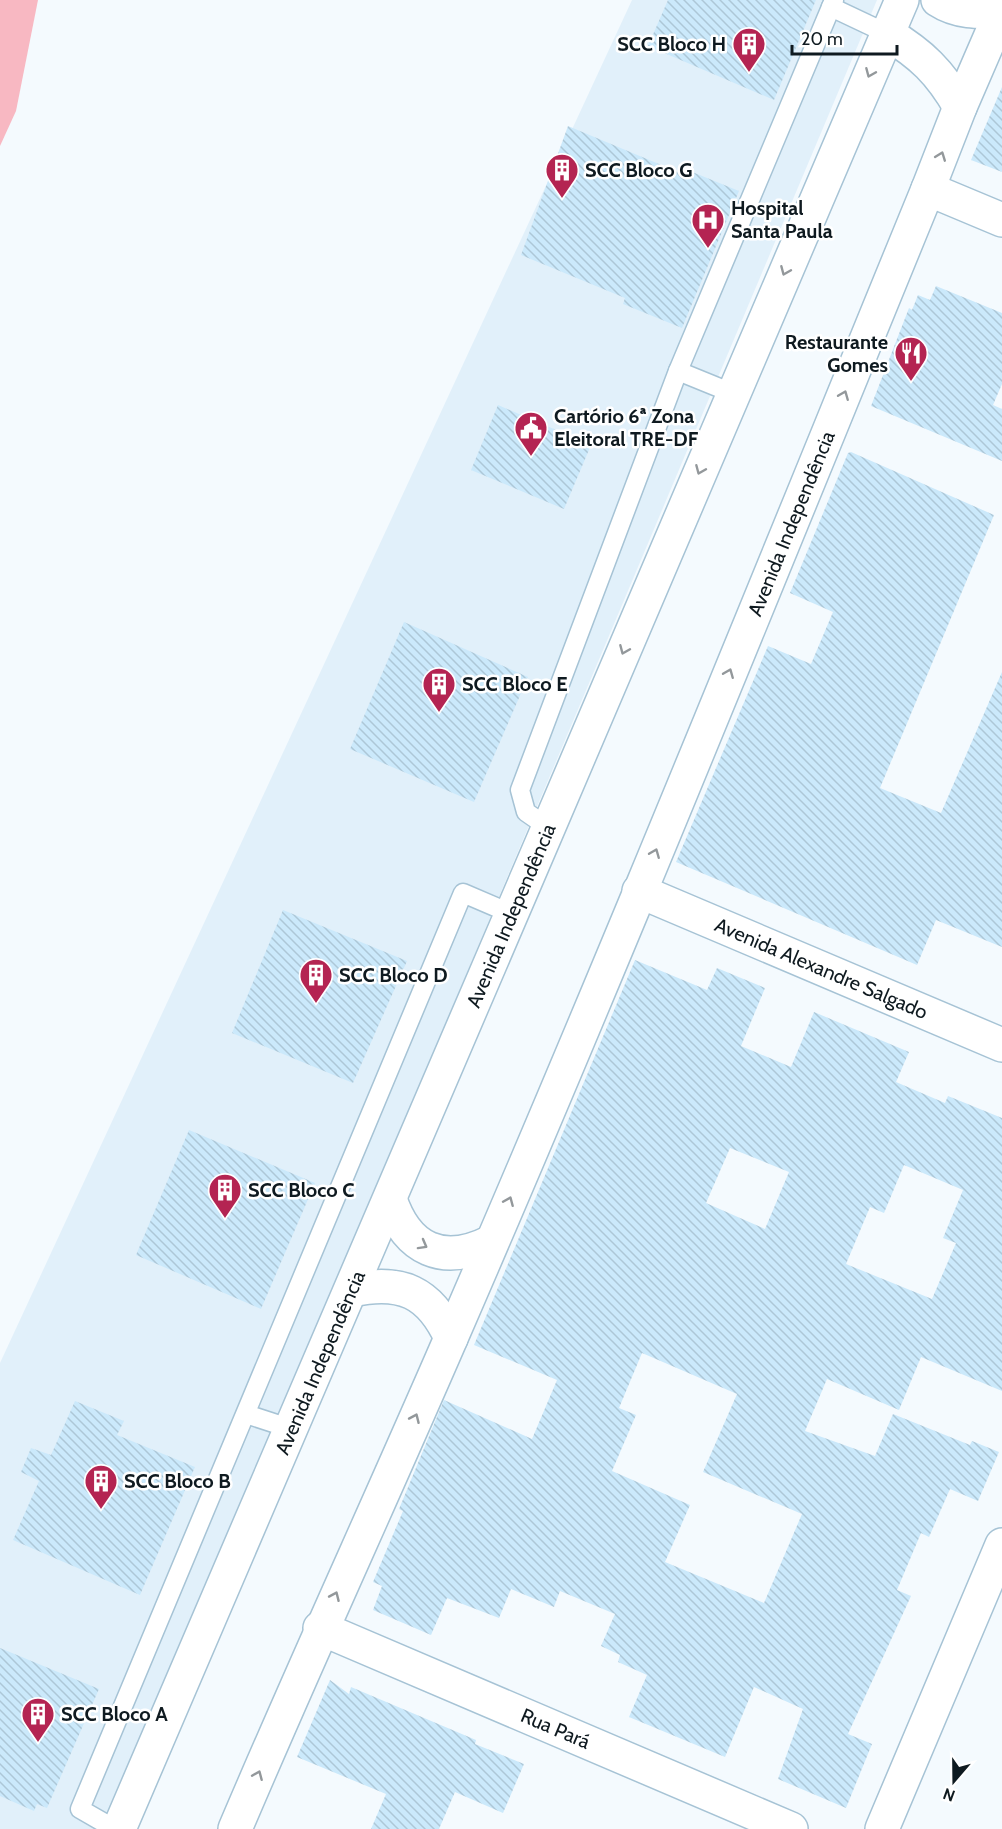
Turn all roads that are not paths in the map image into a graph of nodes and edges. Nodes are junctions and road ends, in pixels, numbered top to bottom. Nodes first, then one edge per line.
1 (902, 0) edge
2 (938, 0) edge
3 (832, 3) edge
4 (1002, 11) edge
5 (888, 34) junction
6 (960, 107) junction
7 (928, 189) junction
8 (1002, 220) edge
9 (678, 371) junction
10 (732, 393) junction
11 (549, 828) junction
12 (639, 891) junction
13 (512, 914) junction
14 (1002, 1045) edge
15 (390, 1199) junction
16 (491, 1242) junction
17 (352, 1290) junction
18 (451, 1338) junction
19 (246, 1414) junction
20 (292, 1429) junction
21 (1002, 1545) edge
22 (320, 1628) junction
23 (117, 1829) edge
24 (235, 1829) edge
25 (791, 1829) edge
26 (882, 1829) edge

1 - 5 main road, Avenida Independência
2 - 4 main road
3 - 5 lane
3 - 9 lane
4 - 6 main road, Avenida Independência
5 - 6 main road
5 -> 10 main road, Avenida Independência
7 -> 6 main road, Avenida Independência
7 - 8 main road
12 -> 7 main road, Avenida Independência
9 - 10 lane
9 - 11 lane
10 -> 11 main road, Avenida Independência
11 - 13 main road, Avenida Independência
12 - 14 main road, Avenida Alexandre Salgado
16 -> 12 main road, Avenida Independência
13 - 15 main road, Avenida Independência
13 - 19 lane
15 -> 16 main road
15 - 17 main road, Avenida Independência
16 - 18 main road, Avenida Independência
17 - 18 main road
17 - 20 main road, Avenida Independência
22 -> 18 main road, Avenida Independência
19 - 20 lane
19 - 23 lane
20 - 23 main road, Avenida Independência
21 - 26 main road
24 -> 22 main road, Avenida Independência
22 - 25 main road, Rua Pará

